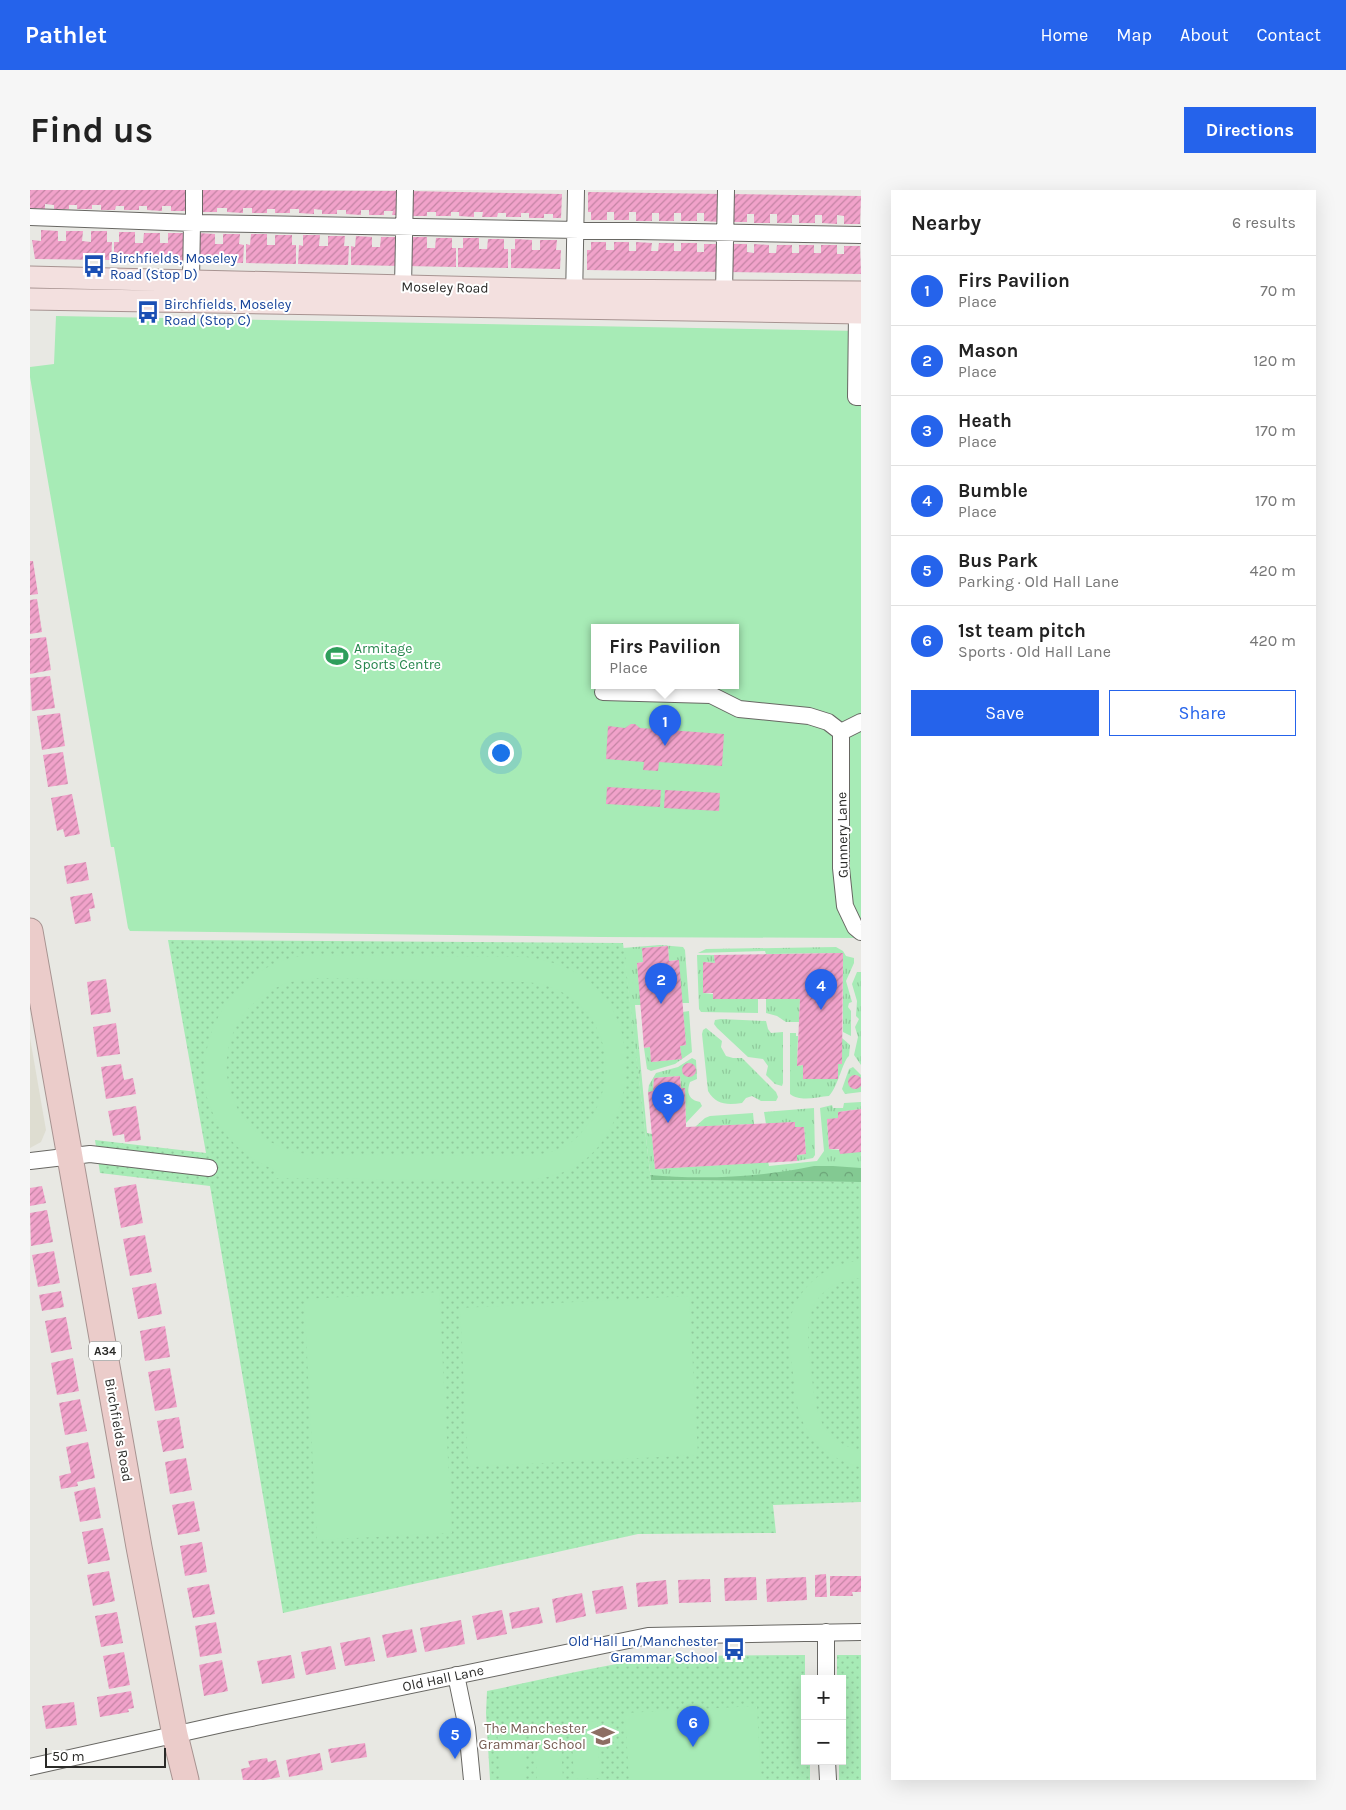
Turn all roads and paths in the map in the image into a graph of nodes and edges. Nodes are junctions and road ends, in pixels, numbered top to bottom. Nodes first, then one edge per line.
1 (194, 190) edge
2 (405, 190) edge
3 (576, 190) edge
4 (726, 190) edge
5 (30, 217) edge
6 (193, 223) junction
7 (404, 227) junction
8 (575, 231) junction
9 (725, 233) junction
10 (861, 235) edge
11 (30, 277) edge
12 (191, 280) junction
13 (403, 286) junction
14 (724, 292) junction
15 (30, 299) edge
16 (574, 299) junction
17 (860, 306) edge
18 (861, 397) edge
19 (603, 692) dead end
20 (861, 722) edge
21 (841, 732) junction
22 (855, 912) edge
23 (30, 931) edge
24 (861, 932) edge
25 (70, 1156) junction
26 (30, 1161) edge
27 (209, 1168) dead end
28 (826, 1632) junction
29 (861, 1632) edge
30 (456, 1675) junction
31 (826, 1675) edge
32 (175, 1735) junction
33 (828, 1765) edge
34 (30, 1767) edge
35 (186, 1780) edge
36 (472, 1780) edge
37 (828, 1780) edge

1 - 6 street
2 - 7 street
3 - 8 street
4 - 9 street
5 - 6 street
6 - 7 street
6 - 12 street
7 - 8 street
7 - 13 street
8 - 9 street
8 - 16 street
9 - 10 street
9 - 14 street
11 - 12 main road, Moseley Road
12 - 13 main road, Moseley Road
13 - 16 main road, Moseley Road
14 - 16 main road, Moseley Road
14 - 17 main road, Moseley Road
15 - 16 main road, Moseley Road
16 - 17 main road, Moseley Road
17 - 18 street
19 - 21 street
20 - 21 street
21 - 22 street, Gunnery Lane
22 - 24 street, Gunnery Lane
23 - 25 highway, Birchfields Road / A34
25 - 26 street
25 - 27 street
25 - 32 highway, Birchfields Road / A34
28 - 29 street, Old Hall Lane
28 - 30 street, Old Hall Lane
28 - 31 street
30 - 32 street, Old Hall Lane
30 - 36 street
32 - 34 street, Old Hall Lane
32 - 35 highway, Birchfields Road / A34
33 - 37 street

